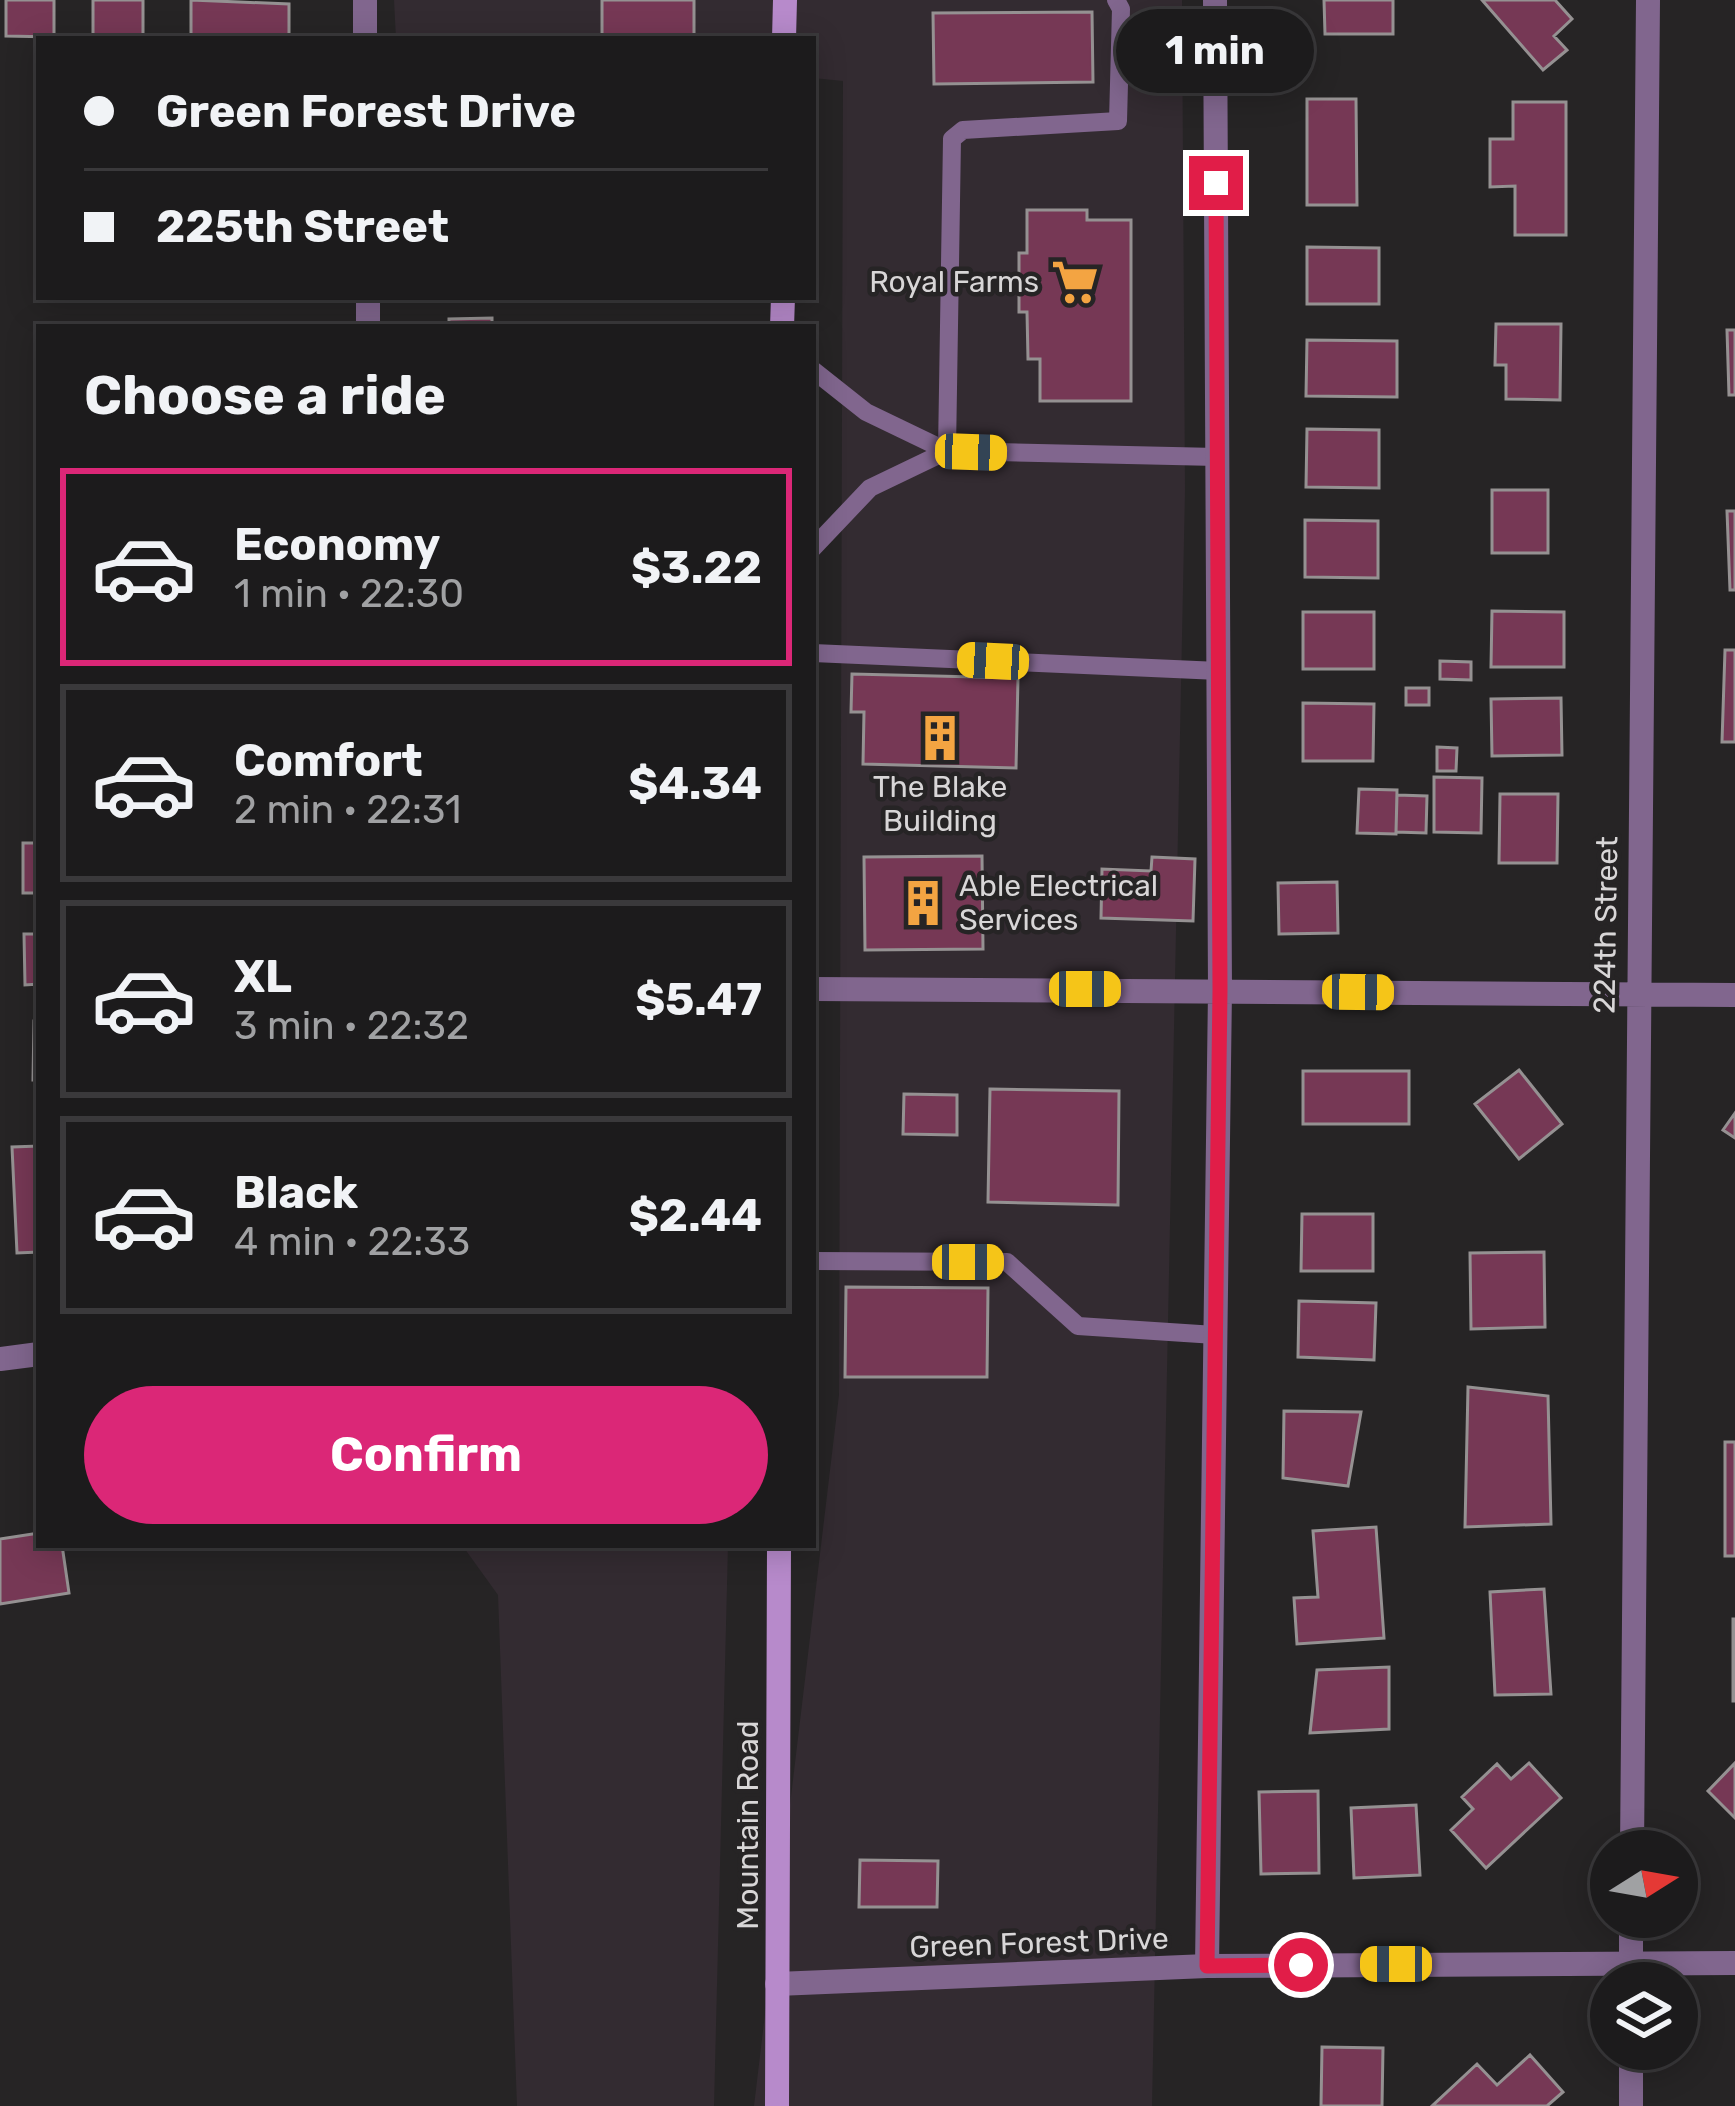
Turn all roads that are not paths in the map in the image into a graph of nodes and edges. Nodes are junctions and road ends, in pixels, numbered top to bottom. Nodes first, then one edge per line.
1 (365, 0) edge
2 (784, 0) edge
3 (1116, 0) edge
4 (1215, 0) edge
5 (1648, 0) edge
6 (365, 36) edge
7 (784, 36) edge
8 (816, 372) edge
9 (946, 451) junction
10 (1217, 458) junction
11 (816, 545) edge
12 (816, 653) edge
13 (1219, 671) junction
14 (816, 989) edge
15 (1220, 990) junction
16 (1635, 995) junction
17 (1735, 995) edge
18 (816, 1262) edge
19 (1215, 1335) junction
20 (36, 1354) edge
21 (0, 1359) edge
22 (779, 1548) edge
23 (1632, 1830) edge
24 (1735, 1963) edge
25 (1207, 1966) junction
26 (1698, 1966) edge
27 (1590, 1971) edge
28 (777, 1984) junction
29 (1631, 2070) edge
30 (778, 2106) edge
31 (1631, 2106) edge

1 - 6 street
2 - 7 main road
3 - 9 lane
4 - 10 street
5 - 16 street, 224th Street
8 - 9 lane
9 - 10 lane
9 - 11 lane
10 - 13 street
12 - 13 lane
13 - 15 street
14 - 15 street
15 - 16 street
15 - 19 street
16 - 17 street
16 - 23 street, 224th Street
18 - 19 lane
19 - 25 street
20 - 21 street
22 - 28 main road, Mountain Road
24 - 26 street, Green Forest Drive
25 - 27 street, Green Forest Drive
25 - 28 street, Green Forest Drive
28 - 30 main road, Mountain Road
29 - 31 street

